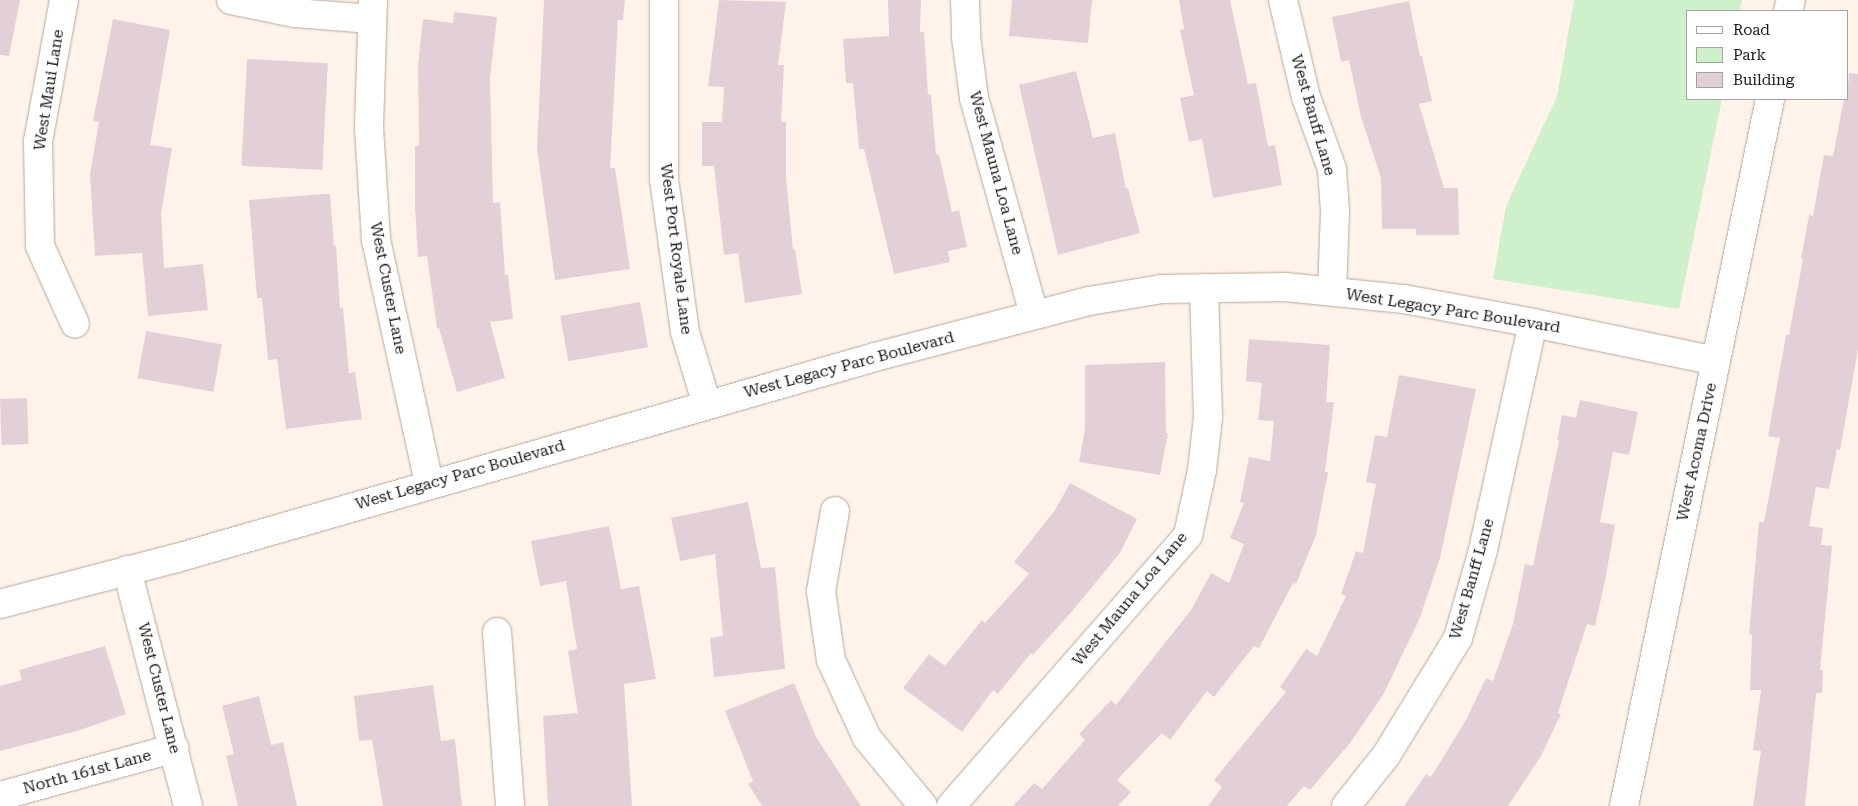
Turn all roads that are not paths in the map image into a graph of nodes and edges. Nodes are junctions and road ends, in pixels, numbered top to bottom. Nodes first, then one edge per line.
1 (64, 0) edge
2 (231, 0) edge
3 (664, 0) edge
4 (965, 0) edge
5 (1283, 0) edge
6 (373, 9) edge
7 (1770, 100) edge
8 (1204, 288) junction
9 (1332, 291) junction
10 (1034, 315) junction
11 (1533, 323) junction
12 (75, 324) dead end
13 (1716, 361) junction
14 (707, 405) junction
15 (429, 484) junction
16 (835, 511) dead end
17 (127, 570) junction
18 (0, 604) edge
19 (497, 632) dead end
20 (175, 748) junction
21 (0, 796) edge
22 (188, 806) edge
23 (510, 806) edge
24 (923, 806) edge
25 (951, 806) edge
26 (1346, 806) edge
27 (1624, 806) edge

1 - 12 street, West Maui Lane
2 - 6 street
3 - 14 street, West Port Royale Lane
4 - 10 street, West Mauna Loa Lane
5 - 9 street, West Banff Lane
6 - 15 street, West Custer Lane
7 - 13 street, West Acoma Drive
8 - 9 street, West Legacy Parc Boulevard
8 - 10 street, West Legacy Parc Boulevard
8 - 25 street, West Mauna Loa Lane
9 - 11 street, West Legacy Parc Boulevard
10 - 14 street, West Legacy Parc Boulevard
11 - 13 street, West Legacy Parc Boulevard
11 - 26 street, West Banff Lane
13 - 27 street, West Acoma Drive
14 - 15 street, West Legacy Parc Boulevard
15 - 17 street, West Legacy Parc Boulevard
16 - 24 street
17 - 18 street, West Legacy Parc Boulevard
17 - 20 street, West Custer Lane
19 - 23 street
20 - 21 street, North 161st Lane
20 - 22 street, West Custer Lane

